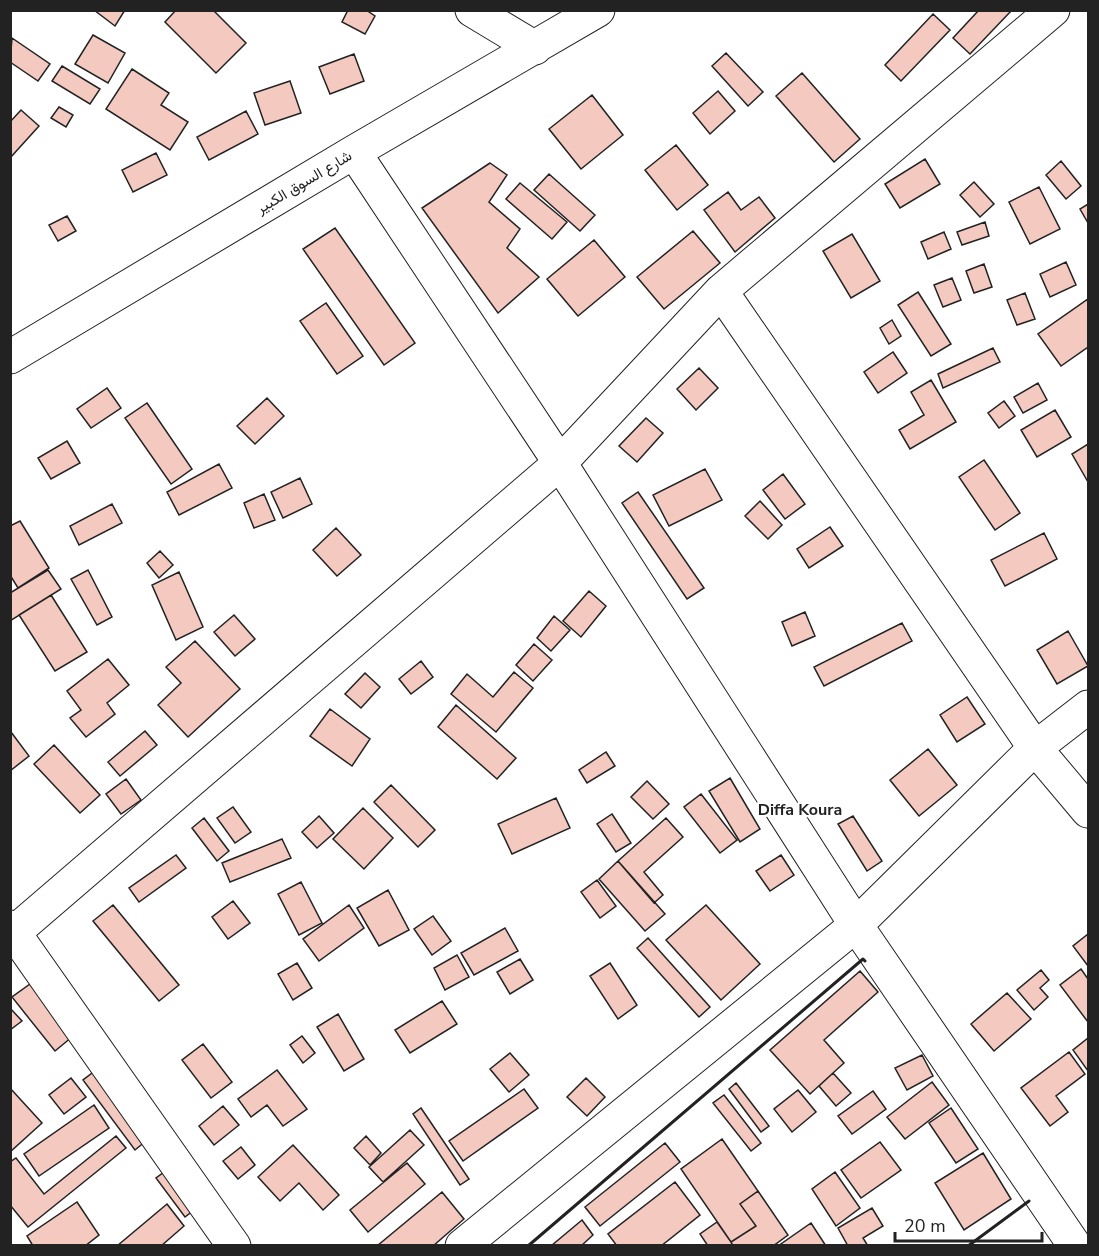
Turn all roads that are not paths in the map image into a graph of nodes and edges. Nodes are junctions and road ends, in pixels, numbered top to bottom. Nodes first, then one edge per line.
1 (472, 10) edge
2 (598, 10) edge
3 (1053, 10) edge
4 (535, 48) junction
5 (354, 152) junction
6 (721, 291) junction
7 (10, 357) edge
8 (560, 463) junction
9 (1089, 707) edge
10 (1035, 748) junction
11 (1089, 811) edge
12 (856, 925) junction
13 (12, 932) edge
14 (234, 1245) edge
15 (462, 1245) edge
16 (1075, 1245) edge

1 - 4 street
2 - 4 street, شارع السوق الكبير
3 - 6 street
4 - 5 street, شارع السوق الكبير
5 - 7 street, شارع السوق الكبير
5 - 8 street
6 - 8 street
6 - 10 street
8 - 12 street
8 - 13 street
9 - 10 street
10 - 11 street
10 - 12 street
12 - 15 street
12 - 16 street
13 - 14 street

